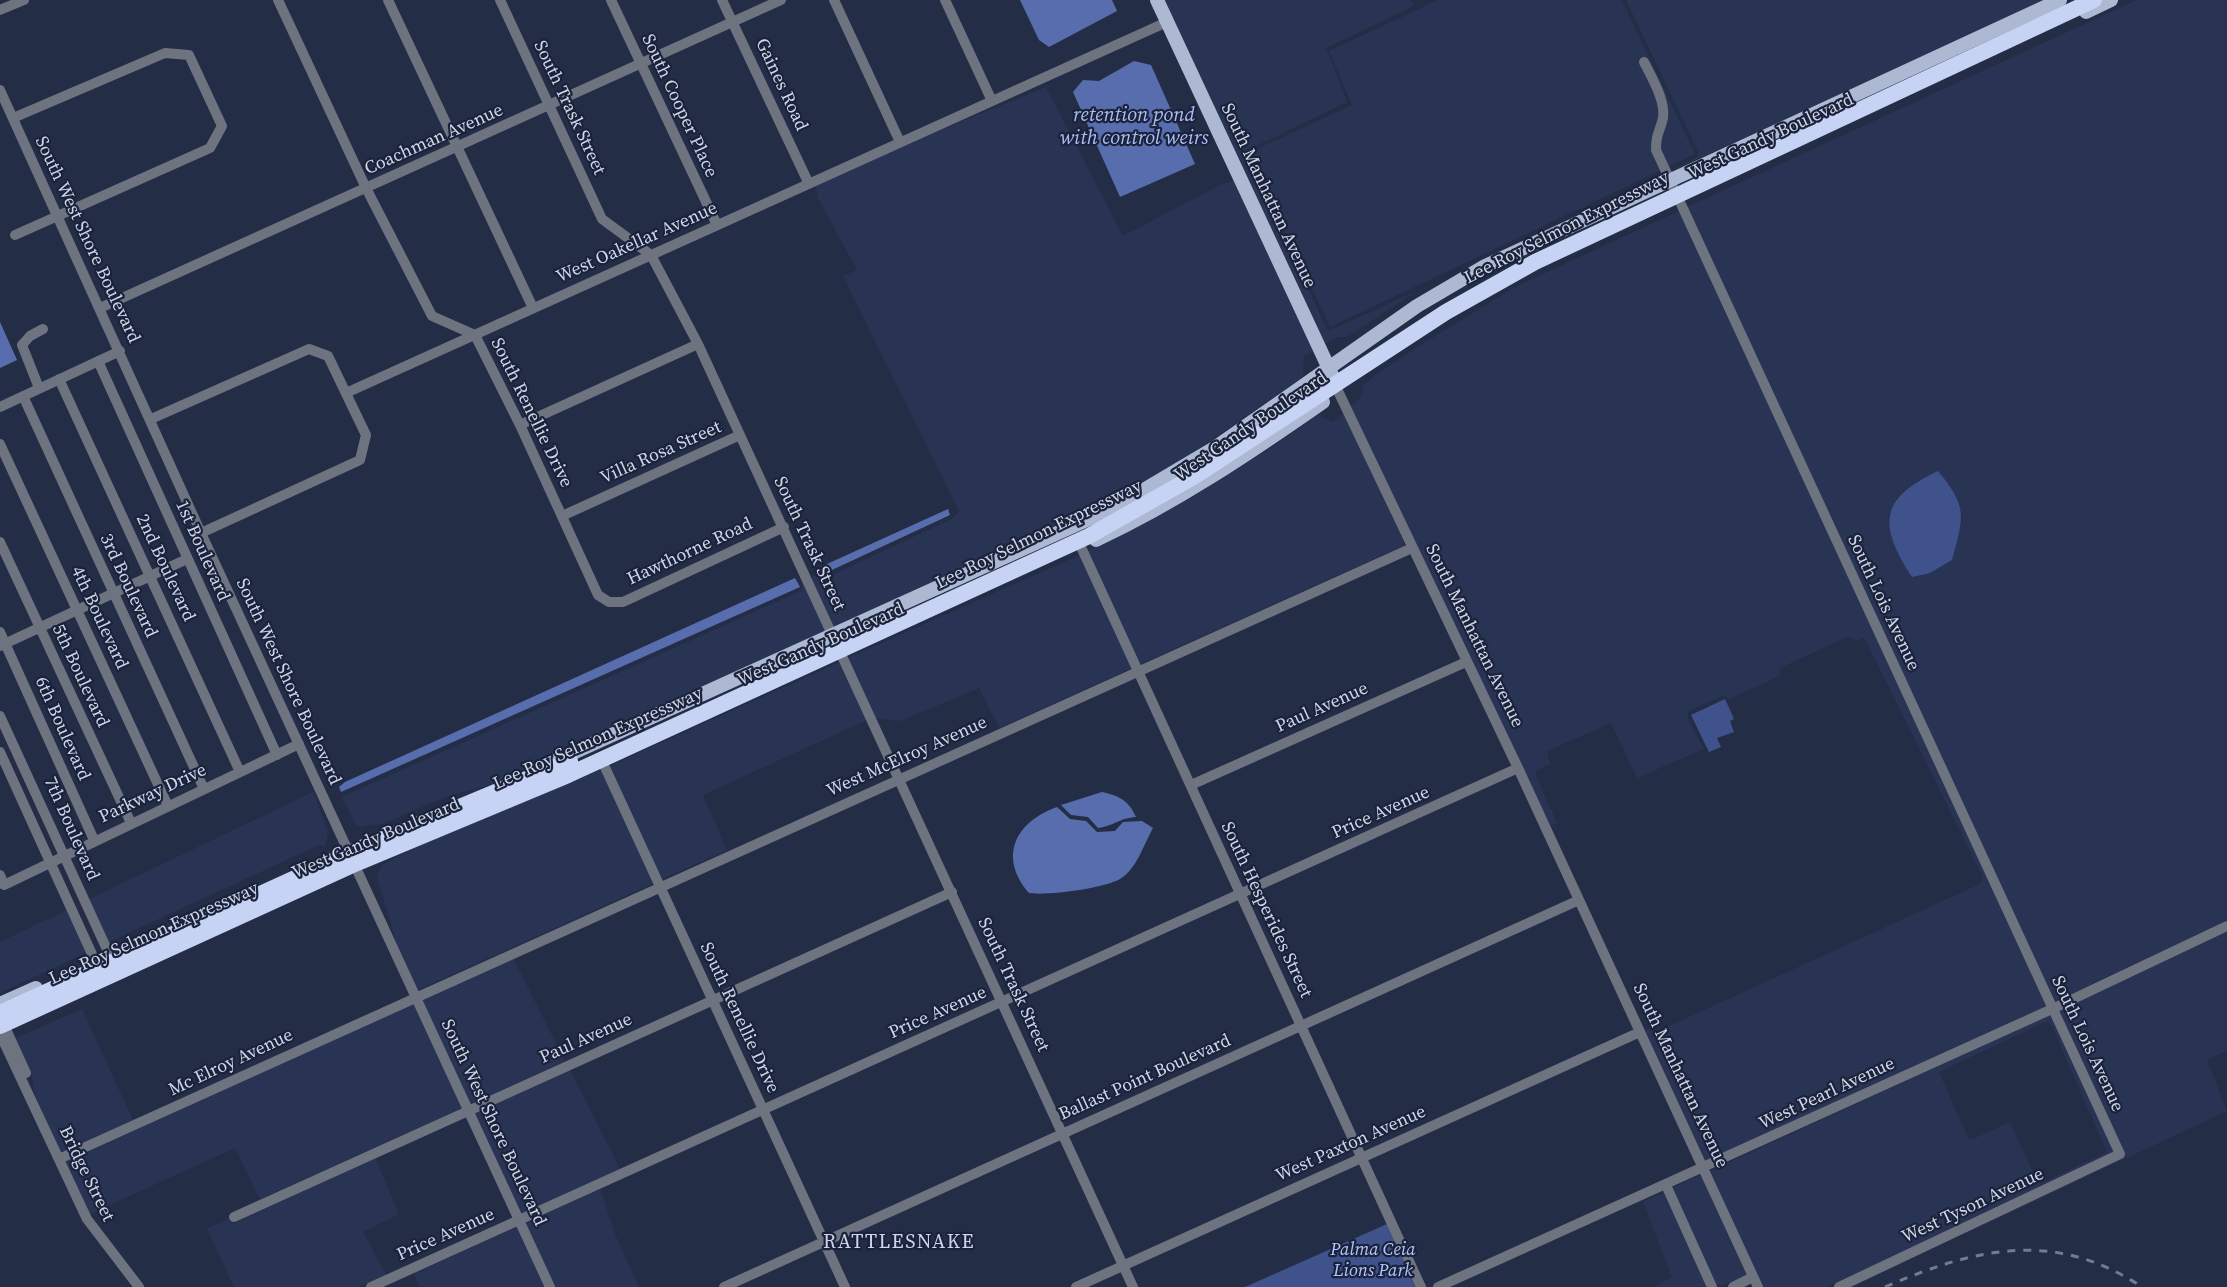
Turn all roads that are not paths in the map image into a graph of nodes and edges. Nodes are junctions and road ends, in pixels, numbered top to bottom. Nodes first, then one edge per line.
1 (24, 0) edge
2 (278, 0) edge
3 (388, 0) edge
4 (500, 0) edge
5 (611, 0) edge
6 (722, 0) edge
7 (781, 0) edge
8 (834, 0) edge
9 (945, 0) edge
10 (1157, 0) edge
11 (2073, 0) edge
12 (2094, 0) edge
13 (2111, 0) edge
14 (2053, 1) edge
15 (0, 10) edge
16 (733, 22) junction
17 (1167, 22) junction
18 (2059, 24) junction
19 (1644, 62) dead end
20 (641, 64) junction
21 (1905, 72) junction
22 (1942, 78) junction
23 (0, 90) edge
24 (992, 101) junction
25 (549, 106) junction
26 (13, 118) junction
27 (900, 142) junction
28 (457, 147) junction
29 (1671, 179) junction
30 (809, 184) junction
31 (366, 188) junction
32 (1678, 199) junction
33 (58, 214) junction
34 (717, 225) junction
35 (15, 235) dead end
36 (1539, 240) junction
37 (1569, 249) junction
38 (651, 255) junction
39 (100, 308) junction
40 (533, 309) junction
41 (43, 329) dead end
42 (475, 335) junction
43 (698, 344) junction
44 (120, 351) junction
45 (101, 360) junction
46 (1329, 369) junction
47 (59, 378) junction
48 (39, 388) junction
49 (1338, 391) junction
50 (346, 393) junction
51 (23, 396) junction
52 (0, 407) edge
53 (151, 419) junction
54 (520, 425) junction
55 (740, 435) junction
56 (0, 444) edge
57 (1115, 507) junction
58 (562, 516) junction
59 (1137, 520) junction
60 (784, 527) junction
61 (201, 533) junction
62 (0, 542) edge
63 (1081, 547) junction
64 (1412, 548) junction
65 (187, 559) junction
66 (150, 577) junction
67 (989, 589) junction
68 (929, 592) junction
69 (113, 594) junction
70 (609, 602) joint
71 (77, 611) junction
72 (39, 627) junction
73 (0, 632) edge
74 (833, 635) junction
75 (3, 645) edge
76 (842, 655) junction
77 (1467, 662) junction
78 (1138, 670) junction
79 (705, 693) junction
80 (723, 709) junction
81 (0, 716) edge
82 (299, 744) junction
83 (594, 744) junction
84 (0, 752) edge
85 (277, 755) junction
86 (603, 763) junction
87 (1518, 768) junction
88 (240, 772) junction
89 (569, 777) junction
90 (899, 778) junction
91 (1191, 785) junction
92 (204, 789) junction
93 (168, 806) junction
94 (131, 823) junction
95 (94, 840) junction
96 (347, 849) junction
97 (66, 856) junction
98 (51, 863) junction
99 (356, 866) junction
100 (0, 875) edge
101 (660, 886) junction
102 (81, 892) junction
103 (952, 892) junction
104 (1241, 894) junction
105 (66, 898) junction
106 (1579, 900) junction
107 (2227, 926) edge
108 (110, 956) junction
109 (96, 963) junction
110 (416, 996) junction
111 (713, 1000) junction
112 (5, 1001) edge
113 (1002, 1002) junction
114 (2052, 1009) junction
115 (1, 1024) edge
116 (1301, 1026) junction
117 (1640, 1032) junction
118 (763, 1109) junction
119 (468, 1111) junction
120 (1063, 1134) junction
121 (2120, 1154) joint
122 (1362, 1158) junction
123 (59, 1159) junction
124 (1703, 1168) junction
125 (1666, 1185) junction
126 (234, 1217) dead end
127 (519, 1221) junction
128 (824, 1241) junction
129 (1123, 1265) junction
130 (1756, 1282) edge
131 (139, 1287) edge
132 (371, 1287) edge
133 (550, 1287) edge
134 (724, 1287) edge
135 (845, 1287) edge
136 (1076, 1287) edge
137 (1133, 1287) edge
138 (1421, 1287) edge
139 (1438, 1287) edge
140 (1712, 1287) edge
141 (1733, 1287) edge
142 (1839, 1287) edge

1 - 15 street
2 - 31 street, South Renellie Drive
3 - 28 street
4 - 25 street, South Trask Street
5 - 20 street, South Cooper Place
6 - 16 street, Gaines Road
7 - 16 street, Coachman Avenue
8 - 27 street
9 - 24 street
10 - 17 main road, South Manhattan Avenue
11 - 18 main road
11 - 115 highway, Lee Roy Selmon Expressway, bridge
12 - 115 highway, Lee Roy Selmon Expressway, bridge
13 - 18 main road, West Gandy Boulevard
14 - 18 street
14 - 21 main road, West Gandy Boulevard
14 - 22 main road
16 - 20 street, Coachman Avenue
16 - 30 street, Gaines Road
17 - 24 street, West Oakellar Avenue
17 - 46 main road, South Manhattan Avenue
18 - 22 main road, West Gandy Boulevard
19 - 29 street, South Lois Avenue
20 - 25 street, Coachman Avenue
20 - 34 street, South Cooper Place
21 - 29 main road, West Gandy Boulevard
21 - 32 main road
22 - 32 main road, West Gandy Boulevard
23 - 26 street, South West Shore Boulevard
24 - 27 street, West Oakellar Avenue
25 - 28 street, Coachman Avenue
25 - 38 street, South Trask Street
26 - 33 street, South West Shore Boulevard
26 - 33 street
27 - 30 street, West Oakellar Avenue
28 - 31 street, Coachman Avenue
28 - 40 street
29 - 32 street, South Lois Avenue
29 - 36 main road, West Gandy Boulevard
29 - 37 main road
30 - 34 street, West Oakellar Avenue
31 - 39 street, Coachman Avenue
31 - 42 street, South Renellie Drive
32 - 37 main road, West Gandy Boulevard
32 - 114 street, South Lois Avenue
33 - 35 street
33 - 39 street, South West Shore Boulevard
34 - 38 street, West Oakellar Avenue
36 - 46 main road, West Gandy Boulevard
36 - 49 main road
37 - 49 main road, West Gandy Boulevard
38 - 40 street, West Oakellar Avenue
38 - 43 street, South Trask Street
39 - 44 street, South West Shore Boulevard
40 - 42 street, West Oakellar Avenue
41 - 48 street
42 - 50 street, West Oakellar Avenue
42 - 54 street, South Renellie Drive
43 - 54 street
43 - 55 street, South Trask Street
44 - 45 street
44 - 53 street, South West Shore Boulevard
45 - 47 street
45 - 65 street, 1st Boulevard
46 - 49 main road, South Manhattan Avenue
46 - 57 main road, West Gandy Boulevard
46 - 59 main road
47 - 48 street
47 - 66 street, 2nd Boulevard
48 - 51 street
49 - 59 main road, West Gandy Boulevard
49 - 64 street, South Manhattan Avenue
50 - 53 street
50 - 61 street
51 - 52 street
51 - 69 street, 3rd Boulevard
53 - 61 street, South West Shore Boulevard
54 - 58 street, South Renellie Drive
55 - 58 street, Villa Rosa Street
55 - 60 street, South Trask Street
56 - 71 street, 4th Boulevard
57 - 67 main road
57 - 68 main road, West Gandy Boulevard
58 - 70 street, South Renellie Drive
59 - 63 main road, West Gandy Boulevard
60 - 70 street, Hawthorne Road
60 - 74 street, South Trask Street
61 - 82 street, South West Shore Boulevard
62 - 72 street, 5th Boulevard
63 - 67 main road, West Gandy Boulevard
63 - 78 street, South Hesperides Street
64 - 77 street, South Manhattan Avenue
64 - 78 street, West McElroy Avenue
65 - 66 street
65 - 85 street, 1st Boulevard
66 - 69 street
66 - 88 street, 2nd Boulevard
67 - 76 main road, West Gandy Boulevard
68 - 74 main road, West Gandy Boulevard
68 - 76 main road
69 - 71 street
69 - 92 street, 3rd Boulevard
71 - 72 street
71 - 93 street, 4th Boulevard
72 - 75 street
72 - 94 street, 5th Boulevard
73 - 75 street, 6th Boulevard
74 - 76 street, South Trask Street
74 - 79 main road, West Gandy Boulevard
74 - 80 main road
75 - 95 street, 6th Boulevard
76 - 80 main road, West Gandy Boulevard
76 - 90 street, South Trask Street
77 - 87 street, South Manhattan Avenue
77 - 91 street, Paul Avenue
78 - 90 street, West McElroy Avenue
78 - 91 street, South Hesperides Street
79 - 83 main road, West Gandy Boulevard
79 - 86 main road
80 - 86 main road, West Gandy Boulevard
81 - 97 street, 7th Boulevard
82 - 85 street, Parkway Drive
82 - 96 street, South West Shore Boulevard
83 - 89 main road
83 - 96 main road, West Gandy Boulevard
84 - 98 street, 7th Boulevard
85 - 88 street, Parkway Drive
86 - 89 main road, West Gandy Boulevard
86 - 101 street, South Renellie Drive
87 - 104 street, Price Avenue
87 - 106 street, South Manhattan Avenue
88 - 92 street, Parkway Drive
89 - 99 main road, West Gandy Boulevard
90 - 101 street, West McElroy Avenue
90 - 103 street, South Trask Street
91 - 104 street, South Hesperides Street
92 - 93 street, Parkway Drive
93 - 94 street, Parkway Drive
94 - 95 street, Parkway Drive
95 - 97 street, Parkway Drive
96 - 99 street, South West Shore Boulevard
96 - 108 main road, West Gandy Boulevard
97 - 98 street, Parkway Drive
97 - 102 street, 7th Boulevard
98 - 100 street, Parkway Drive
98 - 105 street, 7th Boulevard
99 - 110 street, South West Shore Boulevard
99 - 115 main road, West Gandy Boulevard
101 - 110 street, West McElroy Avenue
101 - 111 street, South Renellie Drive
102 - 105 street
102 - 108 street, 7th Boulevard
103 - 111 street, Paul Avenue
103 - 113 street, South Trask Street
104 - 113 street, Price Avenue
104 - 116 street, South Hesperides Street
105 - 109 street, 7th Boulevard
106 - 116 street, Ballast Point Boulevard
106 - 117 street, South Manhattan Avenue
107 - 114 street, West Pearl Avenue
108 - 109 main road, West Gandy Boulevard
109 - 112 main road, West Gandy Boulevard
110 - 119 street, South West Shore Boulevard
110 - 123 street, Mc Elroy Avenue
111 - 118 street, South Renellie Drive
111 - 119 street, Paul Avenue
112 - 115 main road
113 - 118 street, Price Avenue
113 - 120 street, South Trask Street
114 - 121 street, South Lois Avenue
114 - 124 street, West Pearl Avenue
115 - 123 street, Bridge Street
116 - 120 street, Ballast Point Boulevard
116 - 122 street, South Hesperides Street
117 - 122 street, West Paxton Avenue
117 - 124 street, South Manhattan Avenue
118 - 127 street, Price Avenue
118 - 128 street, South Renellie Drive
119 - 126 street, Paul Avenue
119 - 127 street, South West Shore Boulevard
120 - 128 street, Ballast Point Boulevard
120 - 129 street, South Trask Street
121 - 142 street, West Tyson Avenue
122 - 129 street, West Paxton Avenue
122 - 138 street, South Hesperides Street
123 - 131 street, Bridge Street
124 - 125 street, West Pearl Avenue
124 - 130 street, South Manhattan Avenue
125 - 139 street, West Pearl Avenue
125 - 140 street
127 - 132 street, Price Avenue
127 - 133 street, South West Shore Boulevard
128 - 134 street, Ballast Point Boulevard
128 - 135 street, South Renellie Drive
129 - 136 street, West Paxton Avenue
129 - 137 street, South Trask Street
130 - 141 street

